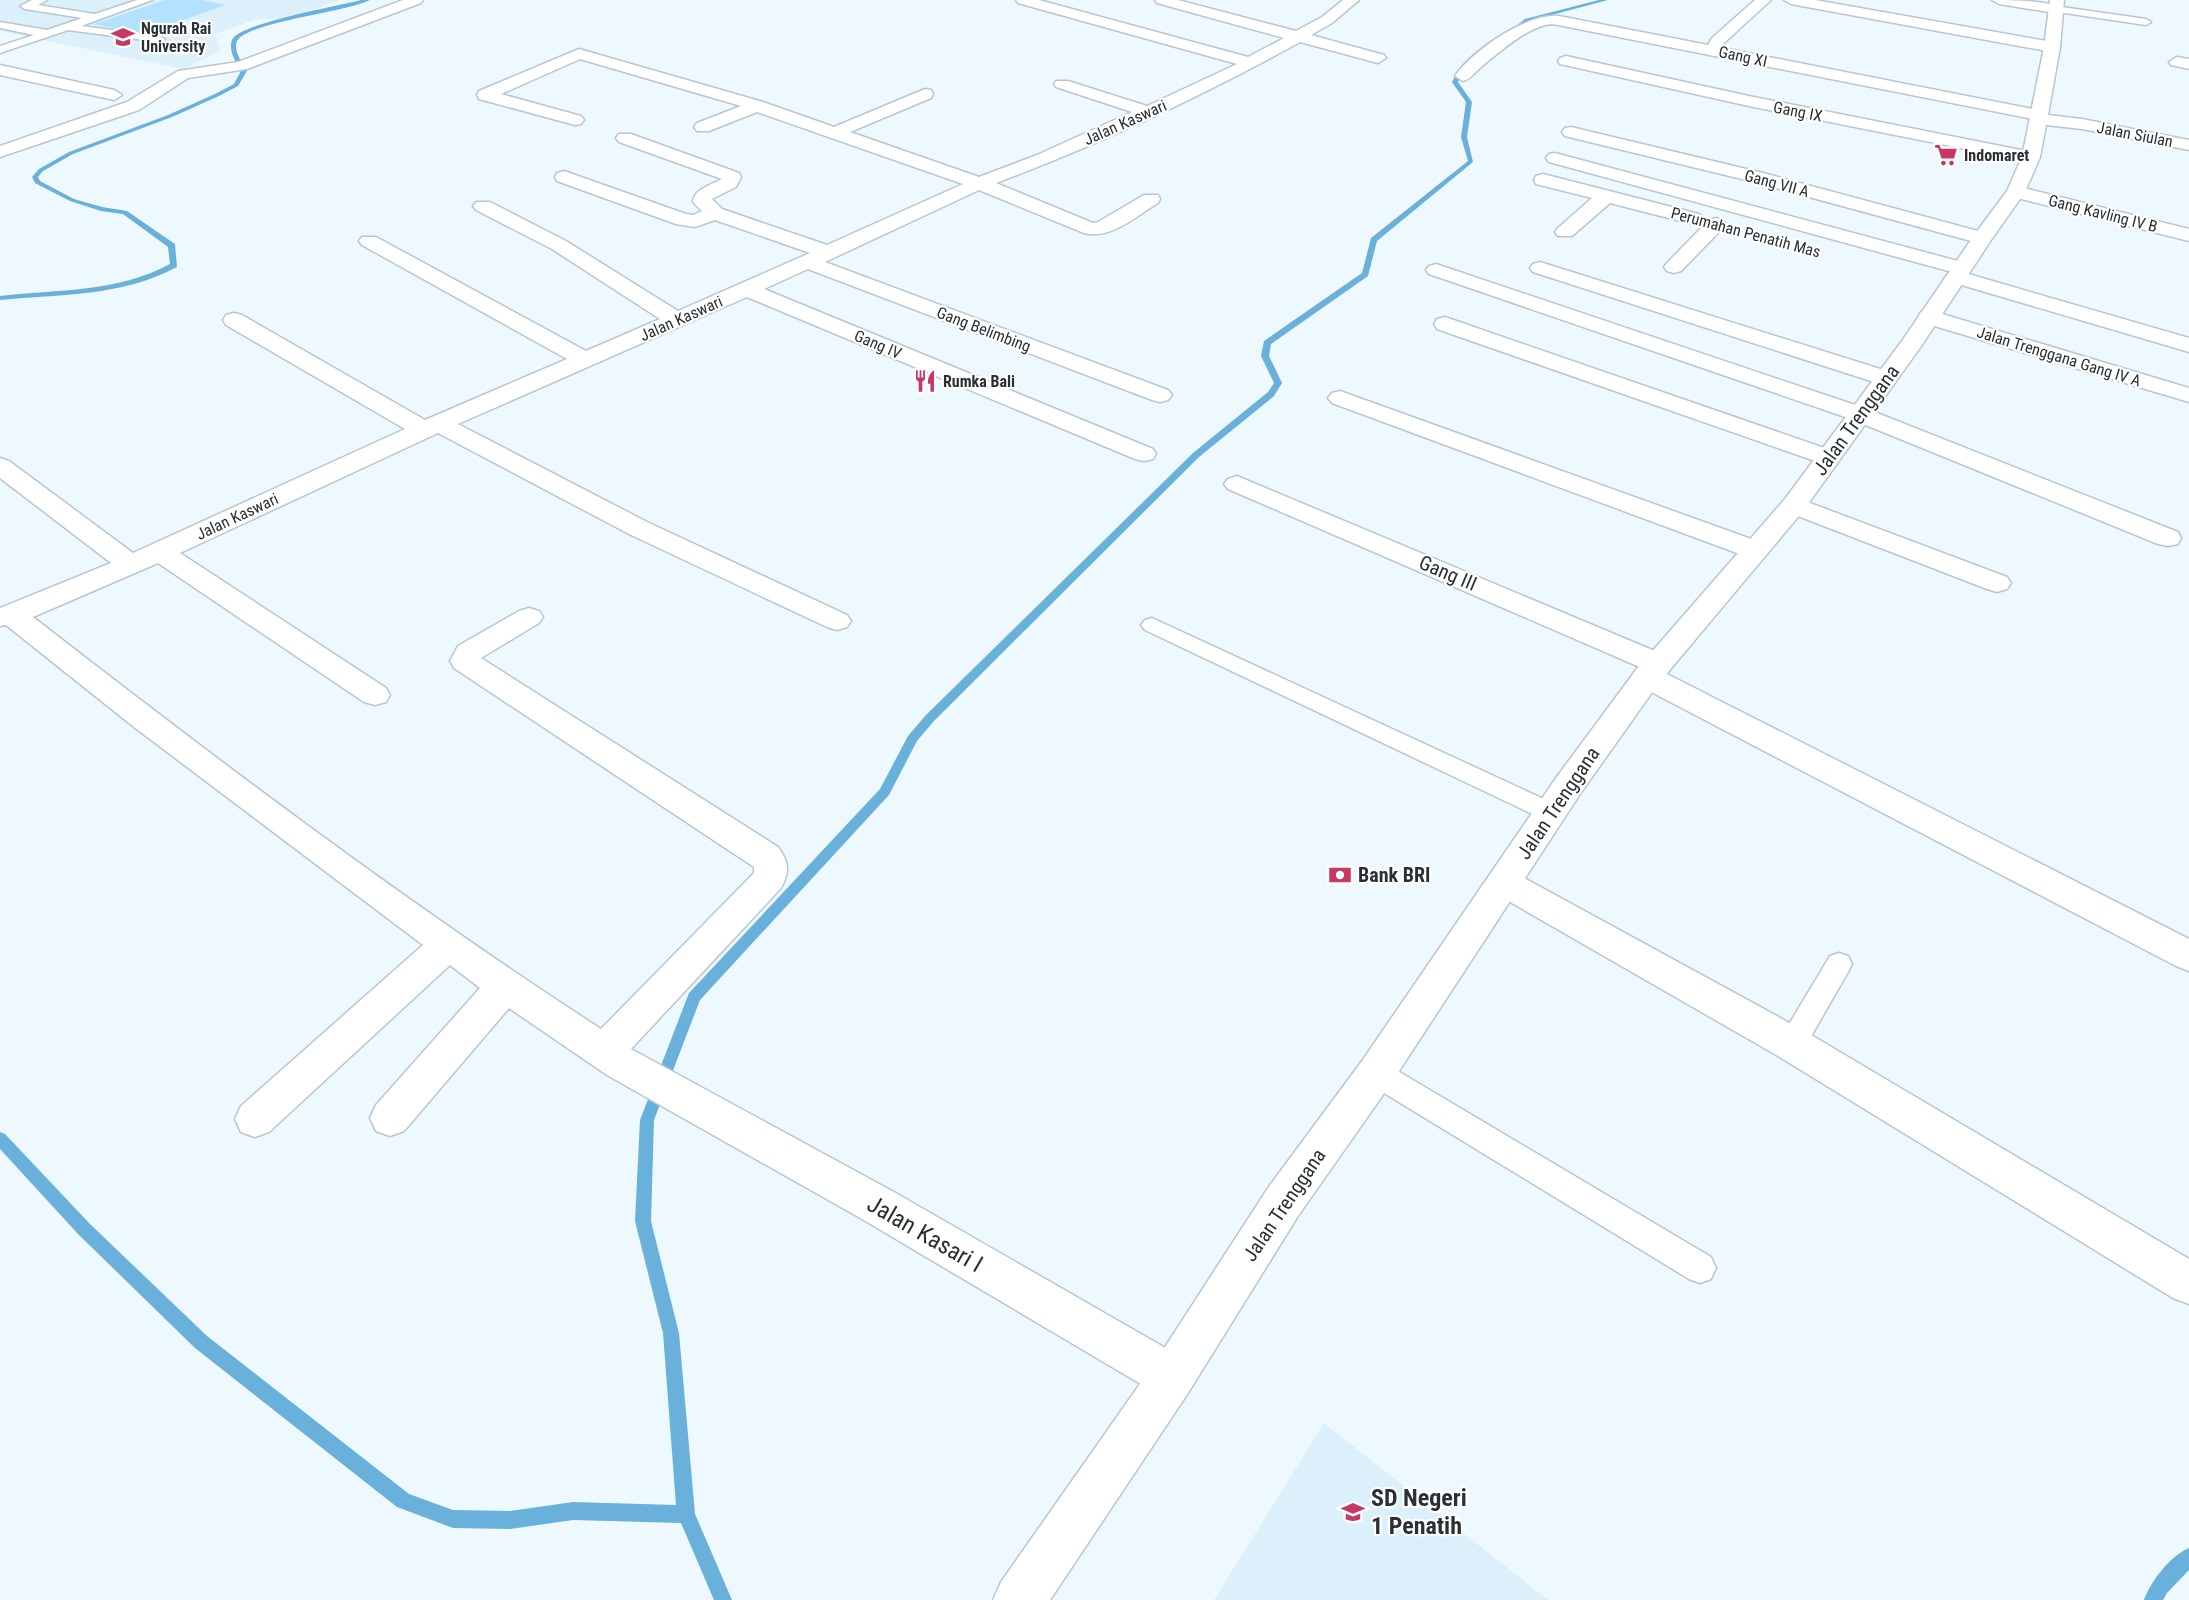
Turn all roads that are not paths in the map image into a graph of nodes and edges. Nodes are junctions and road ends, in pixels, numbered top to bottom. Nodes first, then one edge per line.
1 (42, 0) edge
2 (147, 0) edge
3 (416, 0) edge
4 (1023, 0) edge
5 (1162, 0) edge
6 (1352, 0) edge
7 (1764, 0) edge
8 (1791, 0) edge
9 (1999, 0) edge
10 (2056, 4) edge
11 (98, 17) junction
12 (2146, 22) dead end
13 (0, 25) edge
14 (68, 28) junction
15 (48, 34) junction
16 (1298, 36) junction
17 (159, 39) dead end
18 (2052, 47) junction
19 (0, 50) edge
20 (1715, 50) junction
21 (1378, 58) dead end
22 (1566, 61) dead end
23 (1251, 63) junction
24 (0, 70) edge
25 (1464, 76) dead end
26 (1062, 84) dead end
27 (925, 94) dead end
28 (114, 95) dead end
29 (757, 106) junction
30 (1148, 112) junction
31 (2038, 115) junction
32 (575, 120) dead end
33 (703, 127) dead end
34 (1570, 132) dead end
35 (834, 133) junction
36 (625, 138) dead end
37 (2189, 145) edge
38 (0, 152) edge
39 (2031, 157) junction
40 (1555, 158) dead end
41 (564, 177) dead end
42 (1543, 180) dead end
43 (979, 183) junction
44 (2016, 192) junction
45 (1606, 196) junction
46 (1151, 199) dead end
47 (483, 206) dead end
48 (716, 213) junction
49 (1716, 224) junction
50 (1738, 230) dead end
51 (1565, 232) dead end
52 (2189, 235) edge
53 (1982, 238) junction
54 (369, 241) dead end
55 (829, 253) junction
56 (807, 262) junction
57 (1674, 267) dead end
58 (1540, 268) dead end
59 (1436, 270) dead end
60 (1948, 278) junction
61 (746, 289) junction
62 (1929, 317) junction
63 (234, 320) dead end
64 (677, 320) junction
65 (1445, 324) dead end
66 (2189, 345) edge
67 (585, 360) junction
68 (1886, 378) junction
69 (1160, 395) dead end
70 (2189, 395) edge
71 (1340, 398) dead end
72 (1859, 414) junction
73 (431, 427) junction
74 (1143, 454) dead end
75 (1827, 457) junction
76 (0, 466) edge
77 (1237, 484) dead end
78 (1794, 505) junction
79 (2168, 538) dead end
80 (1755, 550) junction
81 (160, 552) junction
82 (131, 565) junction
83 (1997, 583) dead end
84 (6, 616) edge
85 (529, 617) dead end
86 (837, 621) dead end
87 (1152, 625) dead end
88 (1652, 670) junction
89 (375, 695) dead end
90 (1552, 813) junction
91 (1503, 882) junction
92 (449, 944) junction
93 (2189, 956) edge
94 (1839, 964) dead end
95 (505, 986) junction
96 (1792, 1044) junction
97 (613, 1057) junction
98 (1376, 1073) junction
99 (390, 1118) dead end
100 (255, 1119) dead end
101 (1700, 1268) dead end
102 (2189, 1283) edge
103 (1172, 1377) junction
104 (1019, 1600) edge

1 - 11 lane
2 - 11 lane
3 - 38 street
4 - 23 street
5 - 16 street
6 - 16 street, Jalan Kaswari
7 - 20 street
8 - 18 street
9 - 10 street
10 - 12 lane
10 - 18 street, Jalan Trenggana
11 - 14 lane
13 - 15 lane
14 - 15 lane
14 - 17 lane
15 - 19 lane
16 - 21 street
16 - 23 street, Jalan Kaswari
18 - 31 street, Jalan Trenggana
20 - 25 street, Gang XI
20 - 31 street, Gang XI
22 - 39 street, Gang IX
23 - 30 street, Jalan Kaswari
24 - 28 street
26 - 30 street
27 - 35 street
29 - 32 street
29 - 33 street
29 - 35 street
30 - 43 street, Jalan Kaswari
31 - 37 street, Jalan Siulan
31 - 39 street, Jalan Trenggana
34 - 53 street, Gang VII A
35 - 43 street
36 - 48 street
39 - 44 street, Jalan Trenggana
40 - 60 street
41 - 48 street
42 - 45 street, Perumahan Penatih Mas
43 - 46 street
43 - 55 street, Jalan Kaswari
44 - 52 street, Gang Kavling IV B
44 - 53 street, Jalan Trenggana
45 - 49 street, Perumahan Penatih Mas
45 - 51 street
47 - 64 street
48 - 55 street
49 - 50 street, Perumahan Penatih Mas
49 - 57 street
53 - 60 street, Jalan Trenggana
54 - 67 street
55 - 56 street, Jalan Kaswari
56 - 61 street, Jalan Kaswari
56 - 69 street, Gang Belimbing
58 - 68 street
59 - 72 street
60 - 62 street, Jalan Trenggana
60 - 66 street
61 - 64 street, Jalan Kaswari
61 - 74 street, Gang IV
62 - 68 street, Jalan Trenggana
62 - 70 street, Jalan Trenggana Gang IV A
63 - 73 street
64 - 67 street, Jalan Kaswari
65 - 75 street
67 - 73 street, Jalan Kaswari
68 - 72 street, Jalan Trenggana
71 - 80 street
72 - 75 street, Jalan Trenggana
72 - 79 street
73 - 81 street, Jalan Kaswari
73 - 86 street
75 - 78 street, Jalan Trenggana
76 - 82 street
77 - 88 street, Gang III
78 - 80 street, Jalan Trenggana
78 - 83 street
80 - 88 street, Jalan Trenggana
81 - 82 street, Jalan Kaswari
81 - 89 street
82 - 84 street, Jalan Kaswari
84 - 92 street, Jalan Kasari I
85 - 97 street
87 - 90 lane
88 - 90 street, Jalan Trenggana
88 - 93 street, Gang III
90 - 91 street, Jalan Trenggana
91 - 96 street
91 - 98 street, Jalan Trenggana
92 - 95 street, Jalan Kasari I
92 - 100 street
94 - 96 lane
95 - 97 street, Jalan Kasari I
95 - 99 street
96 - 102 street
97 - 103 street, Jalan Kasari I
98 - 101 lane
98 - 103 street, Jalan Trenggana
103 - 104 street, Jalan Trenggana

